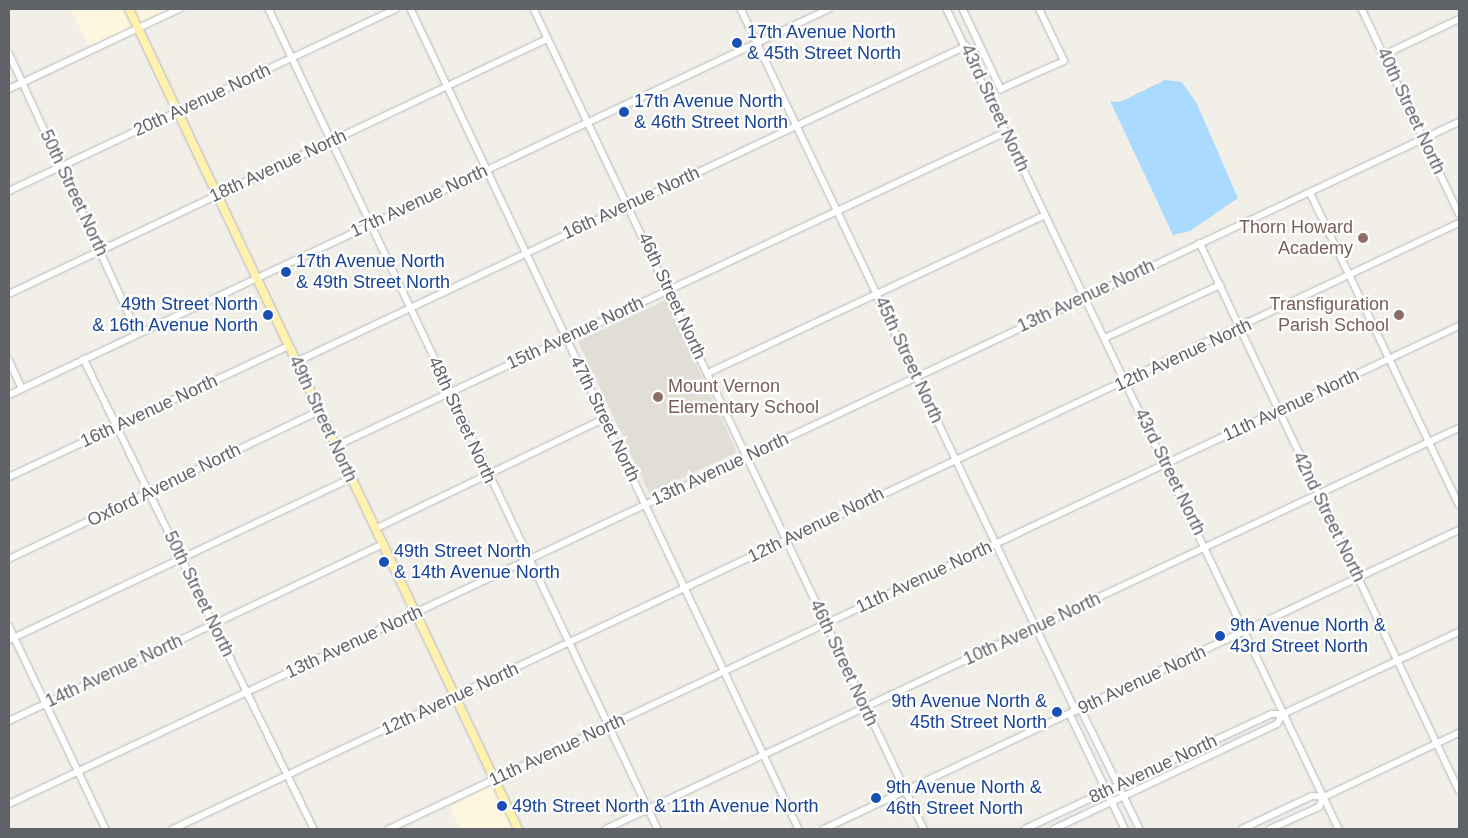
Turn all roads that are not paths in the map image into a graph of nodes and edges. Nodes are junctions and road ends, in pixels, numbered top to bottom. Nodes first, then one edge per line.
1 (129, 9) edge
2 (179, 9) edge
3 (269, 9) edge
4 (395, 9) edge
5 (411, 9) edge
6 (534, 9) edge
7 (741, 9) edge
8 (830, 9) edge
9 (948, 9) edge
10 (963, 9) edge
11 (1038, 9) edge
12 (1362, 9) edge
13 (1459, 20) edge
14 (138, 28) junction
15 (547, 39) junction
16 (758, 43) junction
17 (980, 44) junction
18 (967, 48) junction
19 (9, 53) edge
20 (1384, 55) junction
21 (292, 57) junction
22 (22, 82) junction
23 (447, 86) junction
24 (9, 89) edge
25 (178, 111) junction
26 (587, 121) junction
27 (1459, 122) edge
28 (798, 126) junction
29 (1006, 132) junction
30 (1424, 139) junction
31 (331, 141) junction
32 (61, 166) junction
33 (486, 169) junction
34 (9, 191) edge
35 (1310, 192) junction
36 (217, 195) junction
37 (630, 205) junction
38 (838, 209) junction
39 (1459, 213) edge
40 (1045, 215) junction
41 (370, 223) junction
42 (1459, 223) edge
43 (1200, 243) junction
44 (101, 250) junction
45 (525, 251) junction
46 (1351, 274) junction
47 (256, 277) junction
48 (1220, 284) junction
49 (669, 289) junction
50 (877, 292) junction
51 (9, 294) edge
52 (1086, 296) junction
53 (410, 308) junction
54 (1459, 326) edge
55 (1240, 328) junction
56 (138, 333) junction
57 (566, 337) junction
58 (1105, 338) junction
59 (289, 346) junction
60 (1390, 358) junction
61 (84, 359) junction
62 (9, 360) edge
63 (296, 362) junction
64 (708, 373) junction
65 (918, 376) junction
66 (1126, 382) junction
67 (22, 388) junction
68 (449, 391) junction
69 (9, 395) edge
70 (319, 410) junction
71 (1278, 410) junction
72 (604, 419) junction
73 (117, 426) junction
74 (1459, 428) edge
75 (1430, 442) junction
76 (336, 446) junction
77 (747, 457) junction
78 (955, 459) junction
79 (1166, 464) junction
80 (489, 476) junction
81 (9, 477) edge
82 (351, 478) junction
83 (150, 493) junction
84 (1317, 495) junction
85 (646, 504) junction
86 (1459, 505) edge
87 (376, 529) junction
88 (1459, 530) edge
89 (786, 539) junction
90 (995, 543) junction
91 (383, 544) junction
92 (1206, 547) junction
93 (181, 556) junction
94 (9, 559) edge
95 (528, 560) junction
96 (1358, 577) junction
97 (685, 589) junction
98 (415, 613) junction
99 (214, 624) junction
100 (825, 624) junction
101 (9, 626) edge
102 (1036, 627) junction
103 (1245, 632) junction
104 (1459, 632) edge
105 (11, 638) edge
106 (569, 643) junction
107 (1398, 661) junction
108 (724, 672) junction
109 (247, 692) junction
110 (455, 697) junction
111 (46, 704) junction
112 (865, 708) junction
113 (1076, 712) junction
114 (1283, 714) junction
115 (9, 721) edge
116 (608, 726) junction
117 (1459, 733) edge
118 (1436, 744) junction
119 (764, 755) junction
120 (78, 771) junction
121 (288, 775) junction
122 (494, 779) junction
123 (1118, 785) junction
124 (1106, 790) junction
125 (1459, 790) edge
126 (905, 791) junction
127 (1124, 796) junction
128 (1324, 797) junction
129 (1112, 802) junction
130 (9, 804) edge
131 (648, 809) junction
132 (106, 829) edge
133 (173, 829) edge
134 (314, 829) edge
135 (389, 829) edge
136 (518, 829) edge
137 (606, 829) edge
138 (658, 829) edge
139 (799, 829) edge
140 (824, 829) edge
141 (924, 829) edge
142 (1025, 829) edge
143 (1054, 829) edge
144 (1125, 829) edge
145 (1140, 829) edge
146 (1242, 829) edge
147 (1270, 829) edge
148 (1339, 829) edge

1 - 14 main road, 49th Street North
2 - 14 street
3 - 21 street, 48th Street North
4 - 21 street, 20th Avenue North
5 - 23 street, 47th Street North
6 - 15 street, 46th Street North
7 - 16 street, 45th Street North
8 - 16 street, 17th Avenue North
9 - 18 street, 43rd Street North
10 - 17 street
11 - 17 street
12 - 20 street, 40th Street North
13 - 20 street
14 - 22 street
14 - 25 main road, 49th Street North
15 - 23 street, 18th Avenue North
15 - 26 street, 46th Street North
16 - 26 street, 17th Avenue North
16 - 28 street, 45th Street North
17 - 18 street, 16th Avenue North
18 - 28 street, 16th Avenue North
18 - 29 street, 43rd Street North
19 - 22 street, 50th Street North
20 - 30 street, 40th Street North
21 - 25 street, 20th Avenue North
21 - 31 street, 48th Street North
22 - 24 street
22 - 32 street, 50th Street North
23 - 31 street, 18th Avenue North
23 - 33 street, 47th Street North
25 - 32 street, 20th Avenue North
25 - 36 main road, 49th Street North
26 - 33 street, 17th Avenue North
26 - 37 street, 46th Street North
27 - 30 street, 13th Avenue North
28 - 37 street, 16th Avenue North
28 - 38 street, 45th Street North
29 - 38 street, 15th Avenue North
29 - 40 street, 43rd Street North
30 - 35 street, 13th Avenue North
30 - 39 street, 40th Street North
31 - 36 street, 18th Avenue North
31 - 41 street, 48th Street North
32 - 34 street, 20th Avenue North
32 - 44 street, 50th Street North
33 - 41 street, 17th Avenue North
33 - 45 street, 47th Street North
35 - 43 street, 13th Avenue North
35 - 46 street
36 - 44 street, 18th Avenue North
36 - 47 main road, 49th Street North
37 - 45 street, 16th Avenue North
37 - 49 street, 46th Street North
38 - 49 street, 15th Avenue North
38 - 50 street, 45th Street North
40 - 50 street
40 - 52 street, 43rd Street North
41 - 47 street, 17th Avenue North
41 - 53 street, 48th Street North
42 - 46 street, 12th Avenue North
43 - 48 street, 42nd Street North
43 - 52 street, 13th Avenue North
44 - 51 street, 18th Avenue North
44 - 56 street, 50th Street North
45 - 53 street, 16th Avenue North
45 - 57 street, 47th Street North
46 - 55 street, 12th Avenue North
46 - 60 street
47 - 56 street, 17th Avenue North
47 - 59 main road, 49th Street North
48 - 55 street, 42nd Street North
48 - 58 street
49 - 57 street, 15th Avenue North
49 - 64 street, 46th Street North
50 - 64 street
50 - 65 street, 45th Street North
52 - 58 street, 43rd Street North
52 - 65 street, 13th Avenue North
53 - 63 street, 16th Avenue North
53 - 68 street, 48th Street North
54 - 60 street, 11th Avenue North
55 - 66 street, 12th Avenue North
55 - 71 street, 42nd Street North
56 - 61 street, 17th Avenue North
57 - 68 street, 15th Avenue North
57 - 72 street, 47th Street North
58 - 66 street, 43rd Street North
59 - 63 main road, 49th Street North
59 - 73 street, 16th Avenue North
60 - 71 street, 11th Avenue North
60 - 75 street
61 - 67 street, 17th Avenue North
61 - 73 street, 50th Street North
62 - 67 street
63 - 70 main road, 49th Street North
64 - 77 street, 46th Street North
65 - 77 street, 13th Avenue North
65 - 78 street, 45th Street North
66 - 78 street, 12th Avenue North
66 - 79 street, 43rd Street North
67 - 69 street, 17th Avenue North
68 - 76 street, 15th Avenue North
68 - 80 street, 48th Street North
70 - 76 main road, 49th Street North
70 - 83 street, Oxford Avenue North
71 - 79 street, 11th Avenue North
71 - 84 street, 42nd Street North
72 - 80 street
72 - 85 street, 47th Street North
73 - 81 street, 16th Avenue North
73 - 83 street, 50th Street North
74 - 75 street, 10th Avenue North
75 - 84 street, 10th Avenue North
75 - 86 street
76 - 82 main road, 49th Street North
77 - 85 street, 13th Avenue North
77 - 89 street, 46th Street North
78 - 89 street, 12th Avenue North
78 - 90 street, 45th Street North
79 - 90 street, 11th Avenue North
79 - 92 street, 43rd Street North
80 - 87 street
80 - 95 street, 48th Street North
82 - 87 main road, 49th Street North
82 - 93 street
83 - 93 street, 50th Street North
83 - 94 street, Oxford Avenue North
84 - 92 street, 10th Avenue North
84 - 96 street, 42nd Street North
85 - 95 street, 13th Avenue North
85 - 97 street, 47th Street North
87 - 91 main road, 49th Street North
88 - 96 street, 9th Avenue North
89 - 97 street, 12th Avenue North
89 - 100 street, 46th Street North
90 - 100 street, 11th Avenue North
90 - 102 street, 45th Street North
91 - 98 main road, 49th Street North
91 - 99 street, 14th Avenue North
92 - 102 street, 10th Avenue North
92 - 103 street, 43rd Street North
93 - 99 street, 50th Street North
93 - 105 street
95 - 98 street, 13th Avenue North
95 - 106 street, 48th Street North
96 - 103 street, 9th Avenue North
96 - 107 street, 42nd Street North
97 - 106 street, 12th Avenue North
97 - 108 street, 47th Street North
98 - 109 street, 13th Avenue North
98 - 110 main road, 49th Street North
99 - 109 street, 50th Street North
99 - 111 street, 14th Avenue North
100 - 108 street, 11th Avenue North
100 - 112 street, 46th Street North
101 - 105 street
102 - 112 street, 10th Avenue North
102 - 113 street, 45th Street North
103 - 113 street, 9th Avenue North
103 - 114 street, 43rd Street North
104 - 107 street, 8th Avenue North
105 - 111 street
106 - 110 street, 12th Avenue North
106 - 116 street, 48th Street North
107 - 114 street, 8th Avenue North
107 - 118 street, 42nd Street North
108 - 116 street, 11th Avenue North
108 - 119 street, 47th Street North
109 - 120 street, 13th Avenue North
109 - 121 street, 50th Street North
110 - 121 street, 12th Avenue North
110 - 122 main road, 49th Street North
111 - 115 street, 14th Avenue North
111 - 120 street
112 - 119 street, 10th Avenue North
112 - 126 street, 46th Street North
113 - 123 street, 45th Street North
113 - 124 street, 45th Street North
113 - 126 street, 9th Avenue North
114 - 123 street, 8th Avenue North
114 - 127 street, 8th Avenue North
114 - 128 street, 43rd Street North
116 - 122 street, 11th Avenue North
116 - 131 street, 48th Street North
117 - 118 street
118 - 125 street, 42nd Street North
118 - 128 street
119 - 131 street, 10th Avenue North
119 - 139 street, 47th Street North
120 - 130 street, 13th Avenue North
120 - 132 street
121 - 133 street, 12th Avenue North
121 - 134 street, 50th Street North
122 - 135 street, 11th Avenue North
122 - 136 main road, 49th Street North
123 - 124 street, 8th Avenue North
123 - 127 street, 45th Street North
124 - 129 street, 45th Street North
124 - 142 street, 8th Avenue North
126 - 140 street, 9th Avenue North
126 - 141 street, 46th Street North
127 - 129 street, 8th Avenue North
127 - 145 street, 45th Street North
128 - 146 street
128 - 147 street
128 - 148 street, 43rd Street North
129 - 143 street, 8th Avenue North
129 - 144 street, 45th Street North
131 - 137 street, 10th Avenue North
131 - 138 street, 48th Street North

